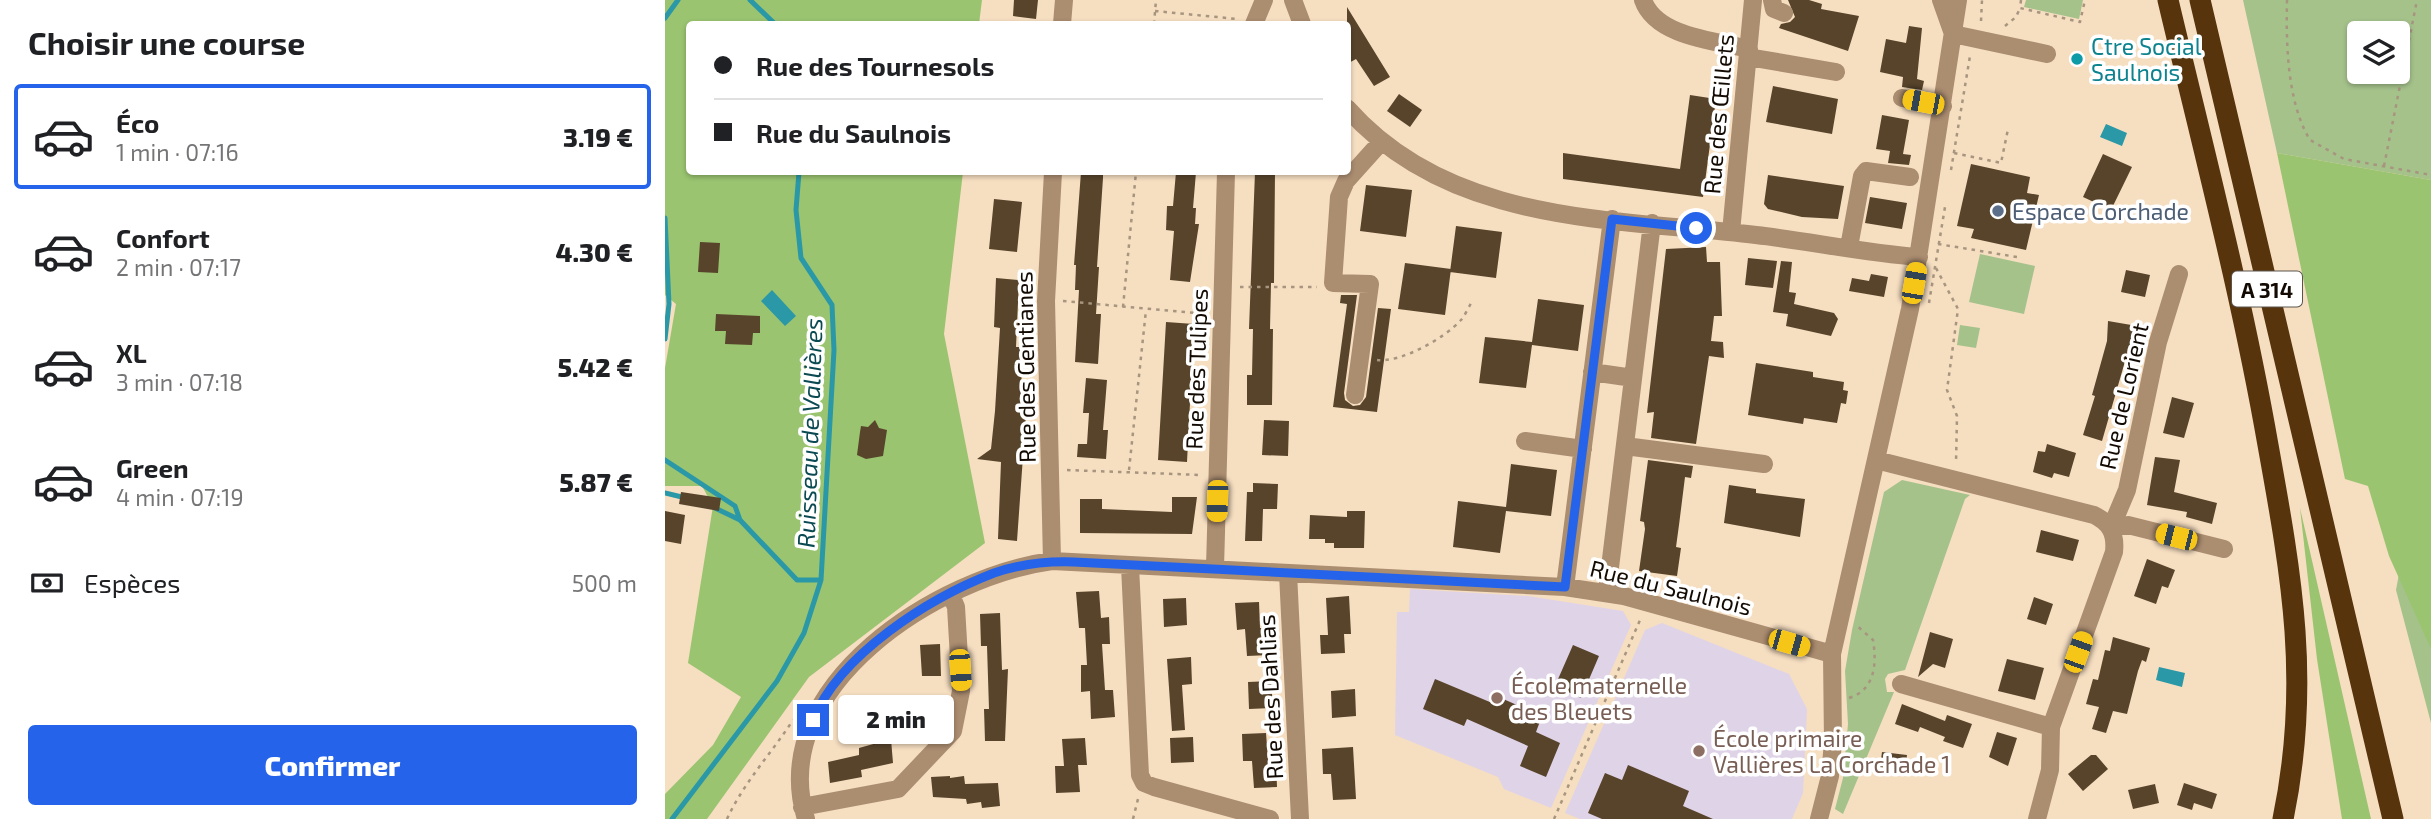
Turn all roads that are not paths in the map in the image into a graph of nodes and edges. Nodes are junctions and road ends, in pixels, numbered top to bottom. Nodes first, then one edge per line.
1 (1064, 0) edge
2 (1264, 0) edge
3 (1293, 0) edge
4 (1643, 0) edge
5 (1753, 0) edge
6 (1941, 0) edge
7 (1958, 0) edge
8 (2168, 0) edge
9 (2200, 0) edge
10 (1062, 21) edge
11 (1255, 21) edge
12 (1301, 21) edge
13 (1953, 34) junction
14 (1748, 53) junction
15 (2047, 54) dead end
16 (1836, 72) dead end
17 (1902, 98) dead end
18 (1943, 106) junction
19 (1351, 112) edge
20 (1381, 142) junction
21 (1053, 175) edge
22 (1226, 175) edge
23 (1910, 177) dead end
24 (1612, 219) junction
25 (1652, 223) junction
26 (1731, 232) junction
27 (1849, 247) junction
28 (1920, 249) junction
29 (2179, 274) dead end
30 (1592, 372) junction
31 (1633, 378) junction
32 (1355, 394) dead end
33 (1525, 441) dead end
34 (1625, 446) junction
35 (1583, 449) junction
36 (1875, 460) junction
37 (1764, 464) dead end
38 (2111, 528) junction
39 (2224, 549) dead end
40 (1052, 561) junction
41 (1130, 565) junction
42 (1215, 568) junction
43 (1288, 573) junction
44 (1565, 587) junction
45 (1607, 592) junction
46 (951, 595) junction
47 (1832, 654) junction
48 (1901, 684) dead end
49 (2051, 727) junction
50 (804, 813) edge
51 (1270, 819) edge
52 (1300, 819) edge
53 (1819, 819) edge
54 (2038, 819) edge
55 (2283, 819) edge
56 (2393, 819) edge

1 - 10 street
2 - 11 street
3 - 12 street
4 - 14 street
5 - 14 street, Rue des Œillets
6 - 13 street
7 - 13 street
8 - 55 highway, A 314
9 - 56 highway, A 314
13 - 15 street
13 - 18 street
14 - 16 street
14 - 26 street, Rue des Œillets
17 - 18 street
18 - 28 street
19 - 20 street
20 - 24 street
20 - 32 street
21 - 40 street, Rue des Gentianes
22 - 42 street, Rue des Tulipes
23 - 27 street
24 - 25 street
24 - 30 street
25 - 26 street
25 - 31 street
26 - 27 street
27 - 28 street
28 - 36 street
29 - 38 street, Rue de Lorient
30 - 31 street
30 - 35 street
31 - 34 street
33 - 35 street
34 - 37 street
34 - 45 street
35 - 44 street
36 - 38 street
36 - 47 street
38 - 39 street
38 - 49 street, Rue de Lorient
40 - 41 street, Rue du Saulnois
40 - 46 street, Rue du Saulnois
41 - 42 street, Rue du Saulnois
41 - 51 street
42 - 43 street, Rue du Saulnois
43 - 44 street, Rue du Saulnois
43 - 52 street, Rue des Dahlias
44 - 45 street, Rue du Saulnois
45 - 47 street, Rue du Saulnois
46 - 50 street, Rue du Saulnois
46 - 50 street
47 - 53 street
48 - 49 street
49 - 54 street, Rue de Lorient

